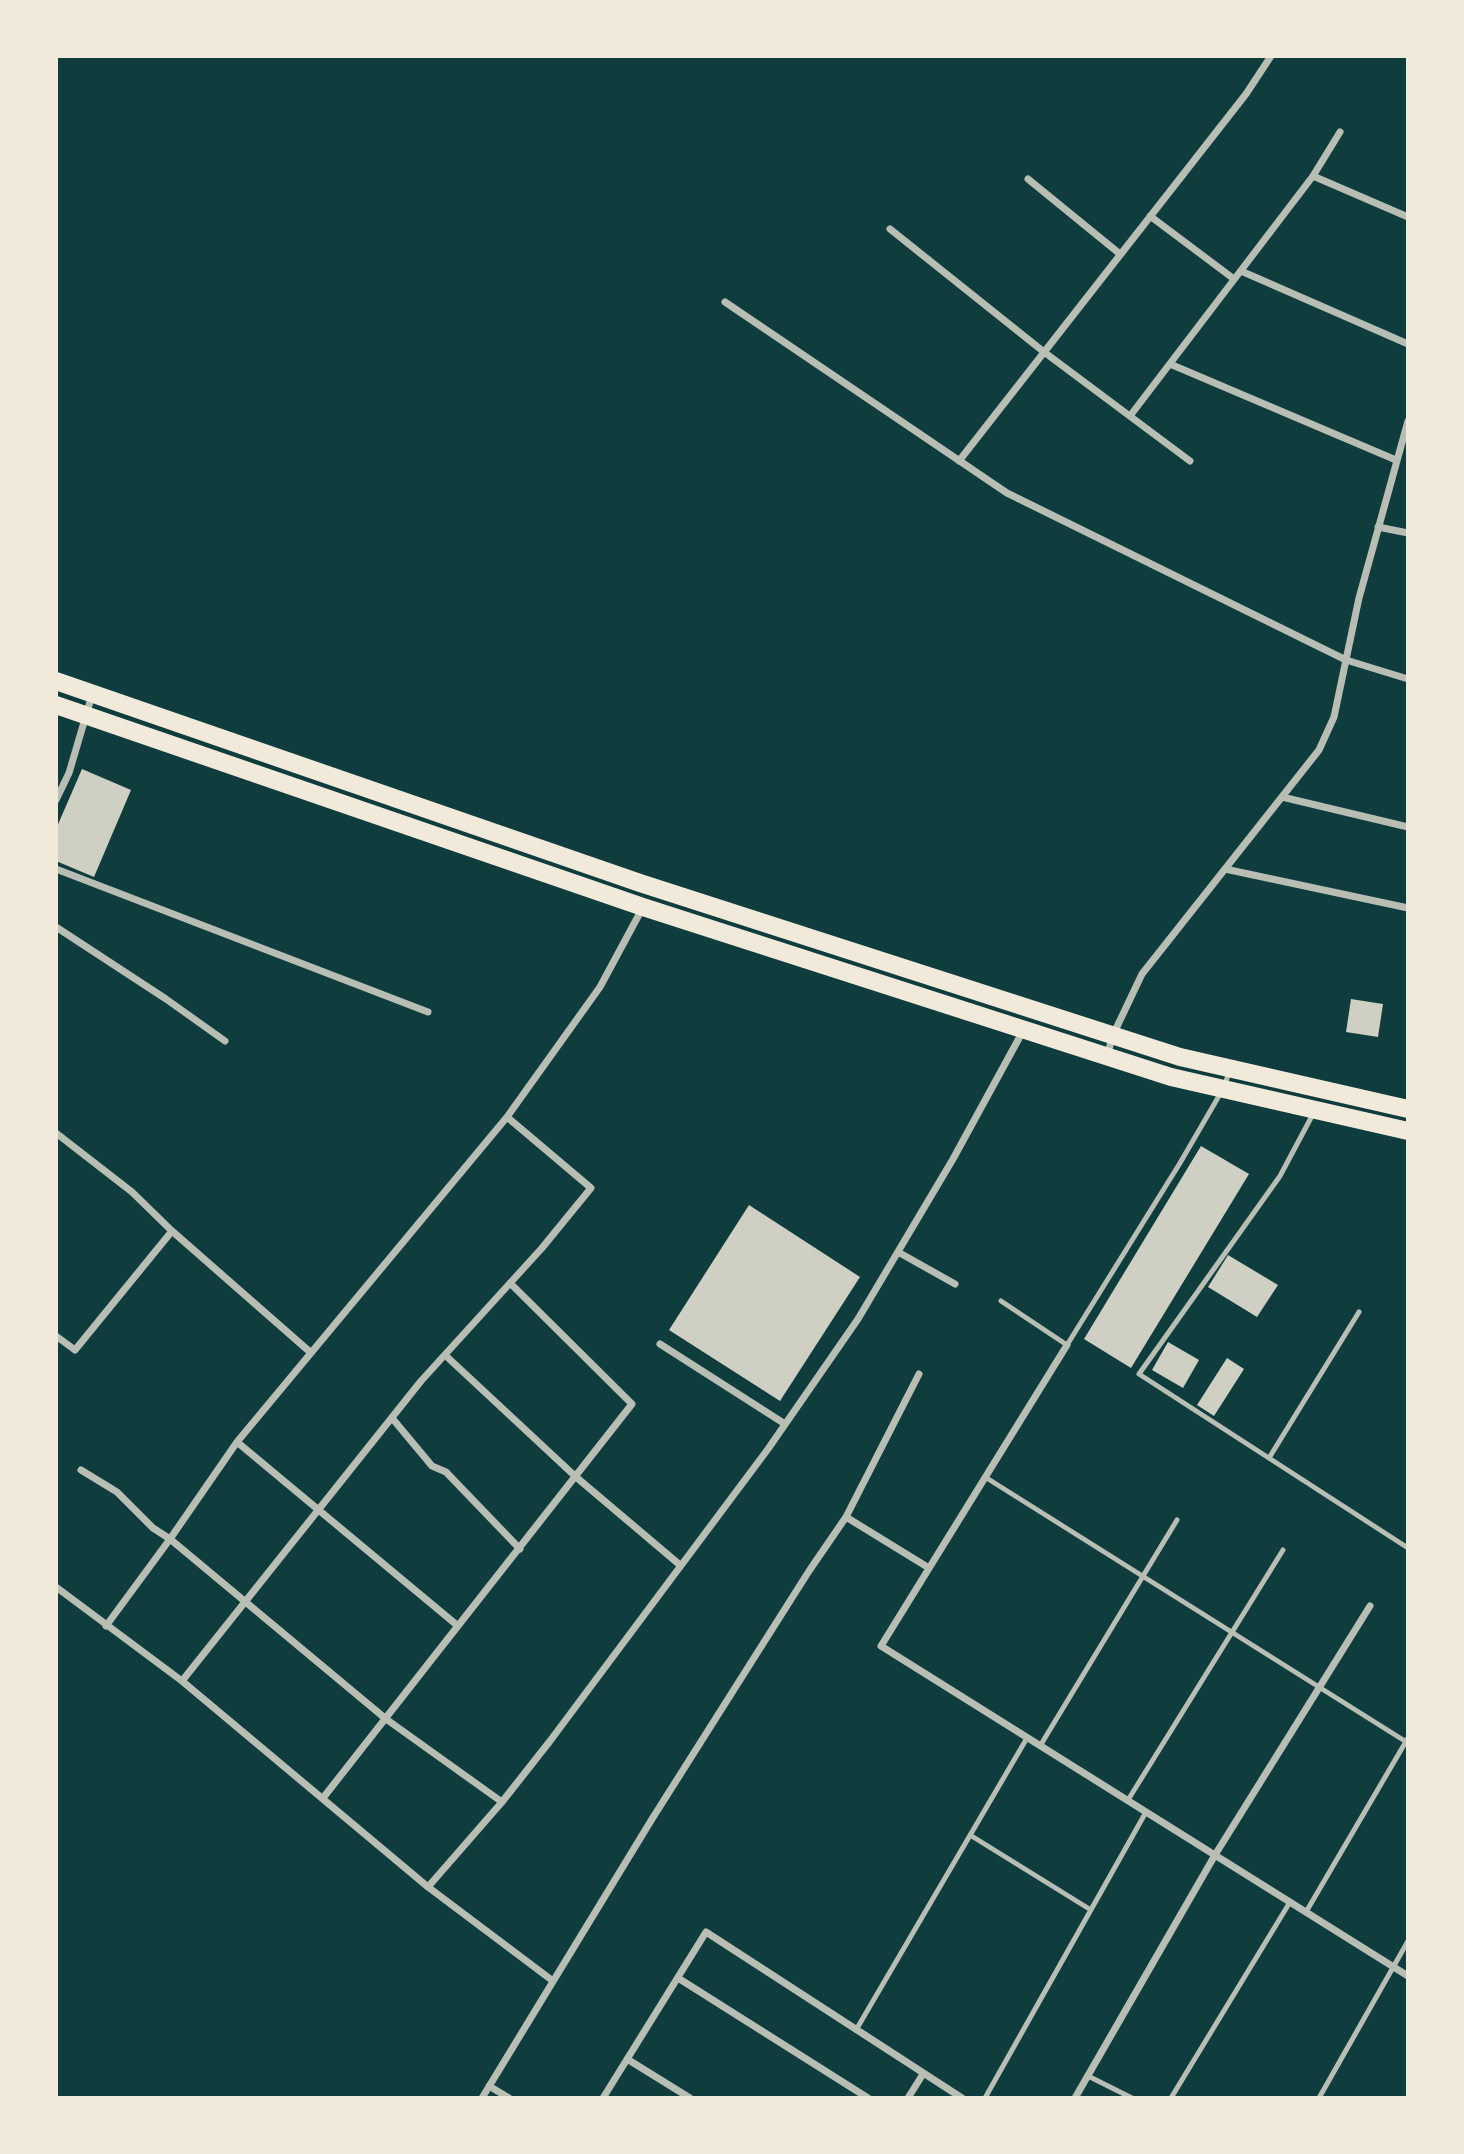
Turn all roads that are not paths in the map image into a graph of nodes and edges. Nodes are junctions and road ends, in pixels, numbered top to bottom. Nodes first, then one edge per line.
1 (1272, 56) edge
2 (1340, 132) dead end
3 (1313, 176) junction
4 (1028, 179) dead end
5 (1150, 216) junction
6 (1408, 217) edge
7 (890, 229) dead end
8 (1121, 254) junction
9 (1241, 271) junction
10 (1234, 279) junction
11 (725, 302) dead end
12 (1408, 344) edge
13 (1044, 352) junction
14 (1170, 364) junction
15 (1130, 416) junction
16 (1408, 421) edge
17 (1396, 460) junction
18 (959, 461) junction
19 (1191, 461) dead end
20 (1378, 527) junction
21 (1408, 533) edge
22 (1346, 660) junction
23 (1408, 679) edge
24 (56, 681) edge
25 (92, 694) junction
26 (56, 705) edge
27 (86, 716) junction
28 (1282, 797) junction
29 (56, 800) edge
30 (1408, 827) edge
31 (56, 869) edge
32 (1225, 869) junction
33 (691, 900) junction
34 (643, 907) junction
35 (1408, 908) edge
36 (685, 920) junction
37 (56, 927) edge
38 (428, 1012) dead end
39 (1023, 1030) junction
40 (1113, 1035) junction
41 (225, 1041) dead end
42 (1106, 1056) junction
43 (1231, 1068) junction
44 (1223, 1089) junction
45 (1408, 1109) edge
46 (1315, 1110) junction
47 (507, 1117) junction
48 (1408, 1131) edge
49 (56, 1133) edge
50 (172, 1231) junction
51 (898, 1252) junction
52 (510, 1283) junction
53 (955, 1284) dead end
54 (1001, 1301) dead end
55 (1359, 1312) dead end
56 (56, 1336) edge
57 (660, 1344) dead end
58 (1067, 1345) junction
59 (310, 1352) junction
60 (445, 1355) junction
61 (919, 1374) dead end
62 (392, 1418) junction
63 (785, 1424) junction
64 (237, 1442) junction
65 (1269, 1458) junction
66 (81, 1470) dead end
67 (576, 1477) junction
68 (985, 1477) junction
69 (319, 1510) junction
70 (846, 1517) junction
71 (1177, 1520) dead end
72 (170, 1539) junction
73 (1408, 1548) edge
74 (520, 1549) junction
75 (1283, 1550) dead end
76 (680, 1565) junction
77 (929, 1568) junction
78 (1142, 1576) junction
79 (56, 1587) edge
80 (246, 1601) junction
81 (1370, 1606) dead end
82 (106, 1626) junction
83 (458, 1626) junction
84 (1232, 1632) junction
85 (182, 1681) junction
86 (1320, 1687) junction
87 (386, 1719) junction
88 (1027, 1738) junction
89 (1407, 1741) edge
90 (1040, 1746) junction
91 (323, 1798) junction
92 (1128, 1800) junction
93 (502, 1802) junction
94 (1146, 1812) junction
95 (971, 1835) junction
96 (1215, 1855) junction
97 (428, 1887) junction
98 (1290, 1902) junction
99 (1091, 1910) junction
100 (1306, 1912) junction
101 (1408, 1941) edge
102 (1392, 1966) junction
103 (1408, 1976) edge
104 (677, 1978) junction
105 (553, 1981) junction
106 (856, 2030) junction
107 (627, 2059) junction
108 (923, 2074) junction
109 (1088, 2076) junction
110 (489, 2086) junction
111 (482, 2098) edge
112 (509, 2098) edge
113 (603, 2098) edge
114 (690, 2098) edge
115 (868, 2098) edge
116 (908, 2098) edge
117 (962, 2098) edge
118 (985, 2098) edge
119 (1075, 2098) edge
120 (1132, 2098) edge
121 (1171, 2098) edge
122 (1319, 2098) edge

1 - 5 street
2 - 3 street
3 - 6 street
3 - 9 street
4 - 8 street
5 - 8 street
5 - 10 street
7 - 13 street
8 - 13 street
9 - 10 street
9 - 12 street
10 - 14 street
11 - 18 street
13 - 15 street
13 - 18 street
14 - 15 street
14 - 17 street
15 - 19 street
16 - 17 street
17 - 20 street
18 - 22 street
20 - 21 street
20 - 22 street
22 - 23 street
22 - 28 street
24 - 25 main road
25 - 27 street
25 - 33 main road
26 - 27 main road
27 - 29 street
27 - 34 main road
28 - 30 street
28 - 32 street
31 - 38 street
32 - 35 street
32 - 40 street
33 - 36 main road
33 - 40 main road
34 - 36 main road
34 - 47 street
36 - 39 main road
37 - 41 street
39 - 42 main road
39 - 51 street
40 - 42 street
40 - 43 main road
42 - 44 main road
43 - 44 lane
43 - 45 main road
44 - 46 main road
44 - 58 lane
46 - 48 main road
46 - 65 lane
47 - 52 street
47 - 59 street
49 - 50 street
50 - 56 street
50 - 59 street
51 - 53 street
51 - 63 street
52 - 60 street
52 - 67 street
54 - 58 lane
55 - 65 lane
57 - 63 street
58 - 68 street
59 - 64 street
60 - 62 street
60 - 67 street
61 - 70 street
62 - 69 street
62 - 74 street
63 - 76 street
64 - 69 street
64 - 72 street
65 - 73 lane
66 - 72 street
67 - 74 street
67 - 76 street
68 - 77 street
68 - 78 lane
69 - 80 street
69 - 83 street
70 - 77 street
70 - 105 street
71 - 78 lane
72 - 80 street
72 - 82 street
74 - 83 street
75 - 84 lane
76 - 93 street
77 - 88 street
78 - 84 lane
78 - 90 lane
79 - 82 street
80 - 85 street
80 - 87 street
81 - 86 street
82 - 85 street
83 - 87 street
84 - 86 lane
84 - 92 lane
85 - 91 street
86 - 89 lane
86 - 96 street
87 - 91 street
87 - 93 street
88 - 90 street
88 - 95 lane
89 - 100 lane
90 - 92 street
91 - 97 street
92 - 94 street
93 - 97 street
94 - 96 street
94 - 99 lane
95 - 99 lane
95 - 106 lane
96 - 98 street
96 - 109 street
97 - 105 street
98 - 100 street
98 - 121 lane
99 - 118 lane
100 - 102 street
101 - 102 lane
102 - 103 street
102 - 122 lane
104 - 106 street
104 - 107 street
104 - 115 street
105 - 110 street
106 - 108 street
107 - 113 street
107 - 114 street
108 - 116 street
108 - 117 street
109 - 119 street
109 - 120 lane
110 - 111 street
110 - 112 street

